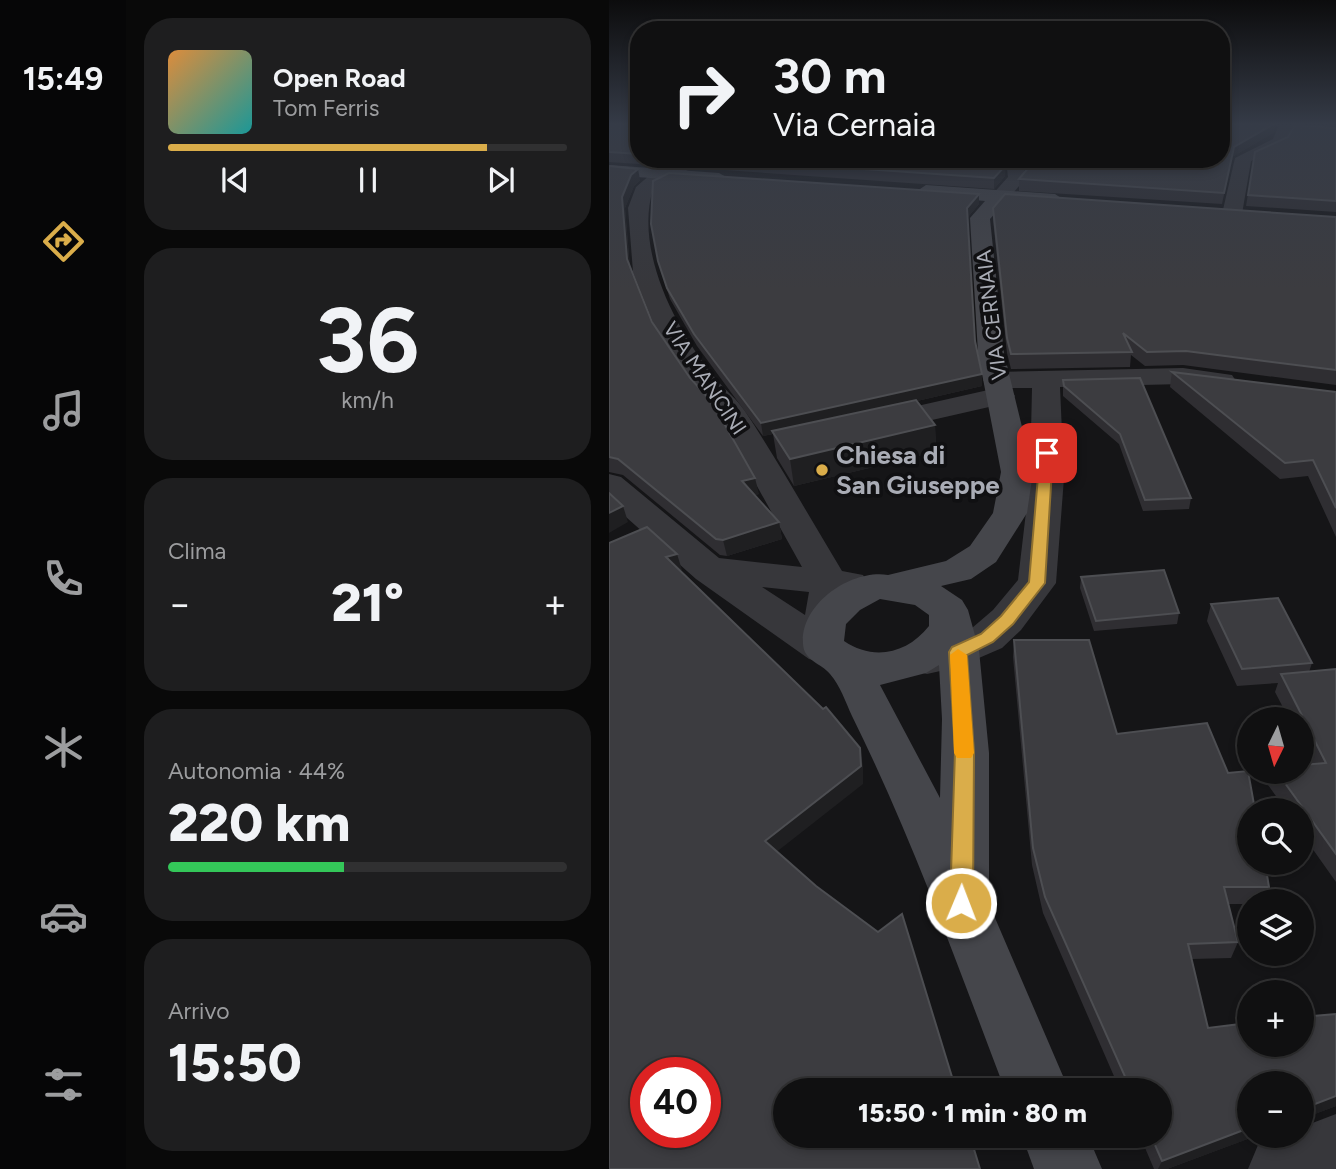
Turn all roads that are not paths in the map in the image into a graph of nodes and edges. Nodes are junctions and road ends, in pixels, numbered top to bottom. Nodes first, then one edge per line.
1 (655, 180) edge
2 (1008, 180) edge
3 (1236, 180) edge
4 (904, 190) edge
5 (1068, 201) edge
6 (990, 207) junction
7 (1258, 216) edge
8 (1046, 378) junction
9 (1247, 384) edge
10 (999, 388) junction
11 (845, 431) edge
12 (609, 484) edge
13 (656, 525) junction
14 (621, 542) edge
15 (709, 570) junction
16 (830, 583) junction
17 (884, 586) junction
18 (955, 634) junction
19 (832, 645) junction
20 (961, 903) junction
21 (1032, 1078) edge
22 (1060, 1148) edge
23 (1336, 1148) edge
24 (1069, 1169) edge
25 (1282, 1169) edge

1 - 16 street, VIA MANCINI
2 - 6 street
3 - 7 street
4 - 6 street
5 - 6 street
6 - 10 street, VIA CERNAIA
8 - 9 street
8 - 10 street
8 - 18 street, VIA CERNAIA
10 - 11 street
10 - 17 street, VIA CERNAIA
12 - 13 street
13 - 14 street
13 - 15 street
15 - 16 street
15 - 19 street
16 - 17 street
16 - 19 street
17 - 18 street
17 - 19 street, VIA CERNAIA
18 - 19 street
18 - 20 street
19 - 20 street
20 - 21 street
22 - 24 street
23 - 25 street

